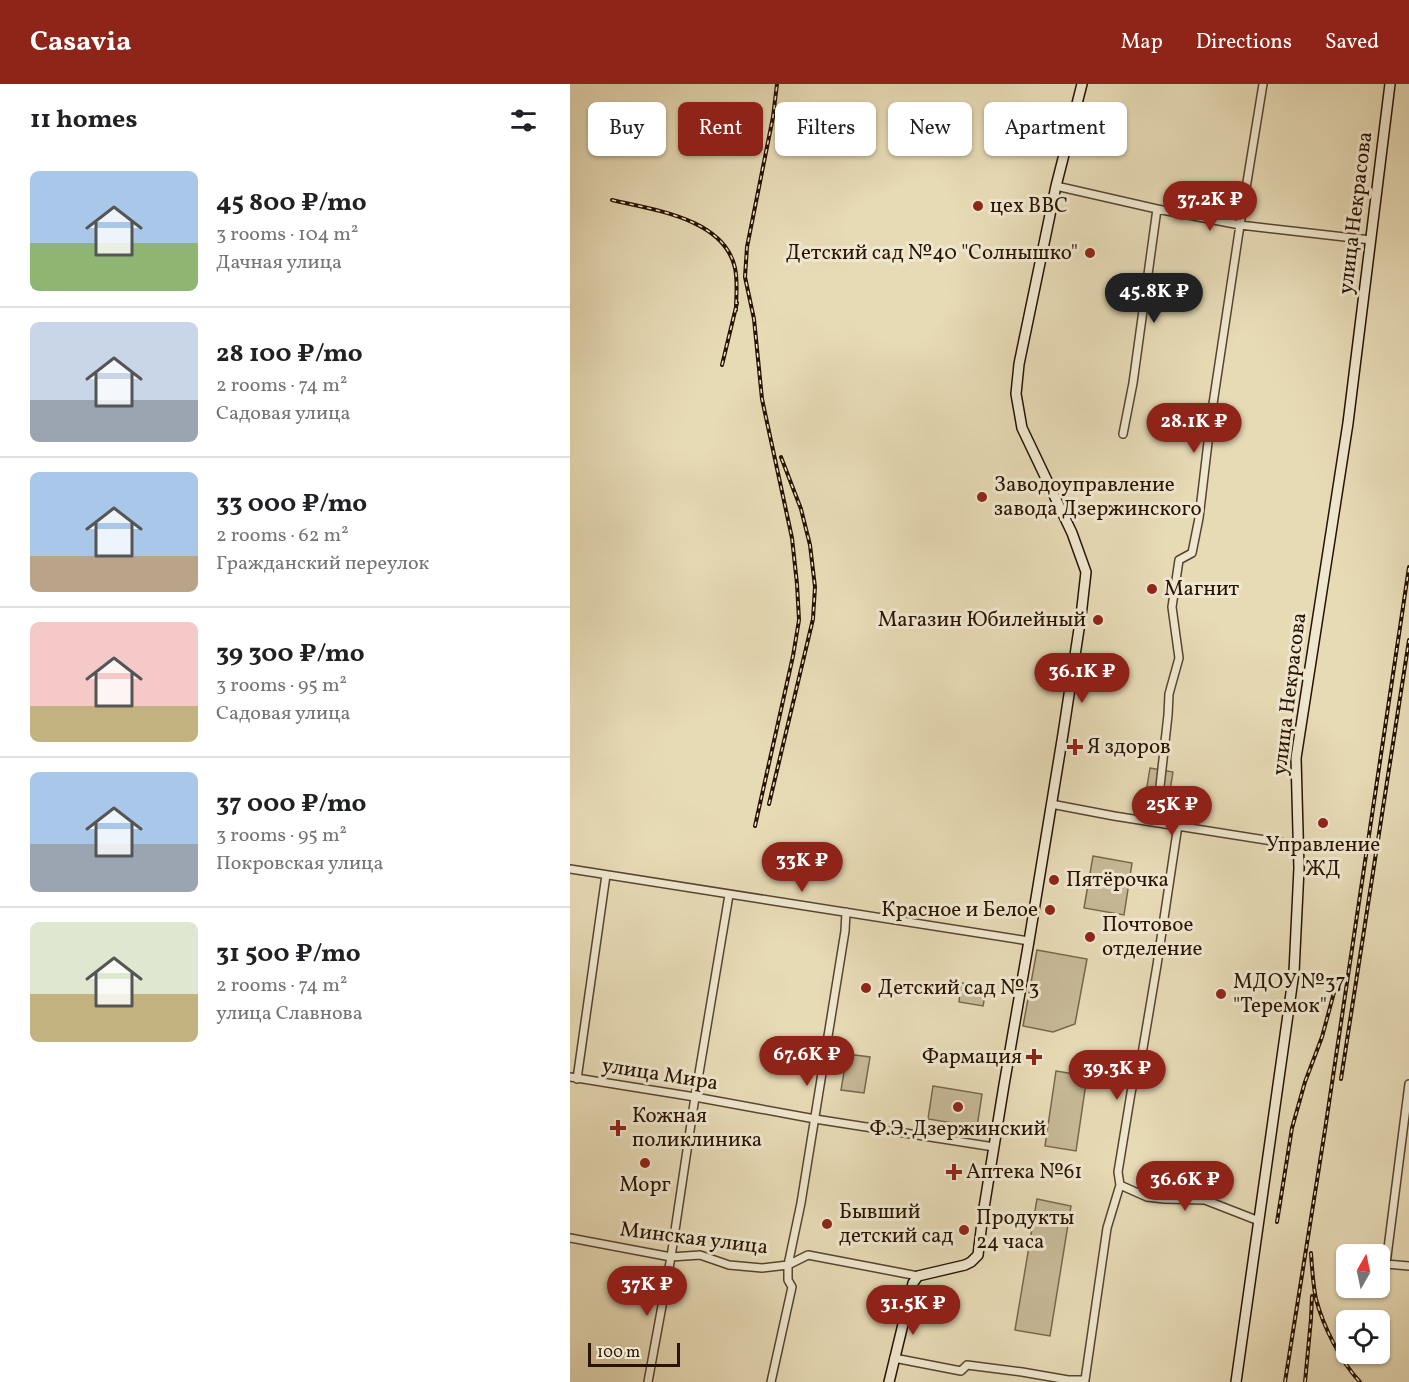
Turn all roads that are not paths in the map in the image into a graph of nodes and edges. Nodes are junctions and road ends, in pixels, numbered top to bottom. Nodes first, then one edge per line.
1 (1082, 84) edge
2 (1263, 84) edge
3 (1390, 84) edge
4 (1056, 186) junction
5 (1157, 209) junction
6 (1240, 225) junction
7 (1371, 240) junction
8 (1123, 434) dead end
9 (1051, 804) junction
10 (1156, 822) junction
11 (1178, 825) junction
12 (1297, 845) junction
13 (570, 869) edge
14 (606, 876) junction
15 (729, 895) junction
16 (846, 912) junction
17 (1029, 941) junction
18 (574, 1078) edge
19 (1409, 1084) edge
20 (694, 1097) junction
21 (814, 1119) junction
22 (994, 1147) junction
23 (1120, 1185) junction
24 (1259, 1221) junction
25 (570, 1238) edge
26 (671, 1257) junction
27 (788, 1265) junction
28 (1409, 1266) edge
29 (915, 1280) junction
30 (894, 1358) junction
31 (648, 1382) edge
32 (771, 1382) edge
33 (889, 1382) edge
34 (1236, 1382) edge

1 - 4 main road
2 - 6 street
3 - 7 main road, улица Некрасова
4 - 5 street
4 - 9 main road
5 - 6 street
5 - 8 street
6 - 7 street
6 - 10 street
7 - 12 main road, улица Некрасова
9 - 10 street
9 - 17 main road
10 - 11 street
11 - 12 street
11 - 23 street
12 - 24 main road, улица Некрасова
13 - 14 street
14 - 15 street
14 - 18 street
15 - 16 street
15 - 20 street
16 - 17 street
16 - 21 street
17 - 22 main road
18 - 20 street, улица Мира
19 - 28 street
20 - 21 street, улица Мира
20 - 26 street
21 - 22 street, улица Мира
21 - 27 street
22 - 29 main road
23 - 24 street
23 - 30 street
24 - 34 main road, улица Некрасова
25 - 26 street, Минская улица
26 - 27 street, Минская улица
26 - 31 street
27 - 29 street, Минская улица
27 - 32 street
29 - 30 main road
30 - 33 main road

